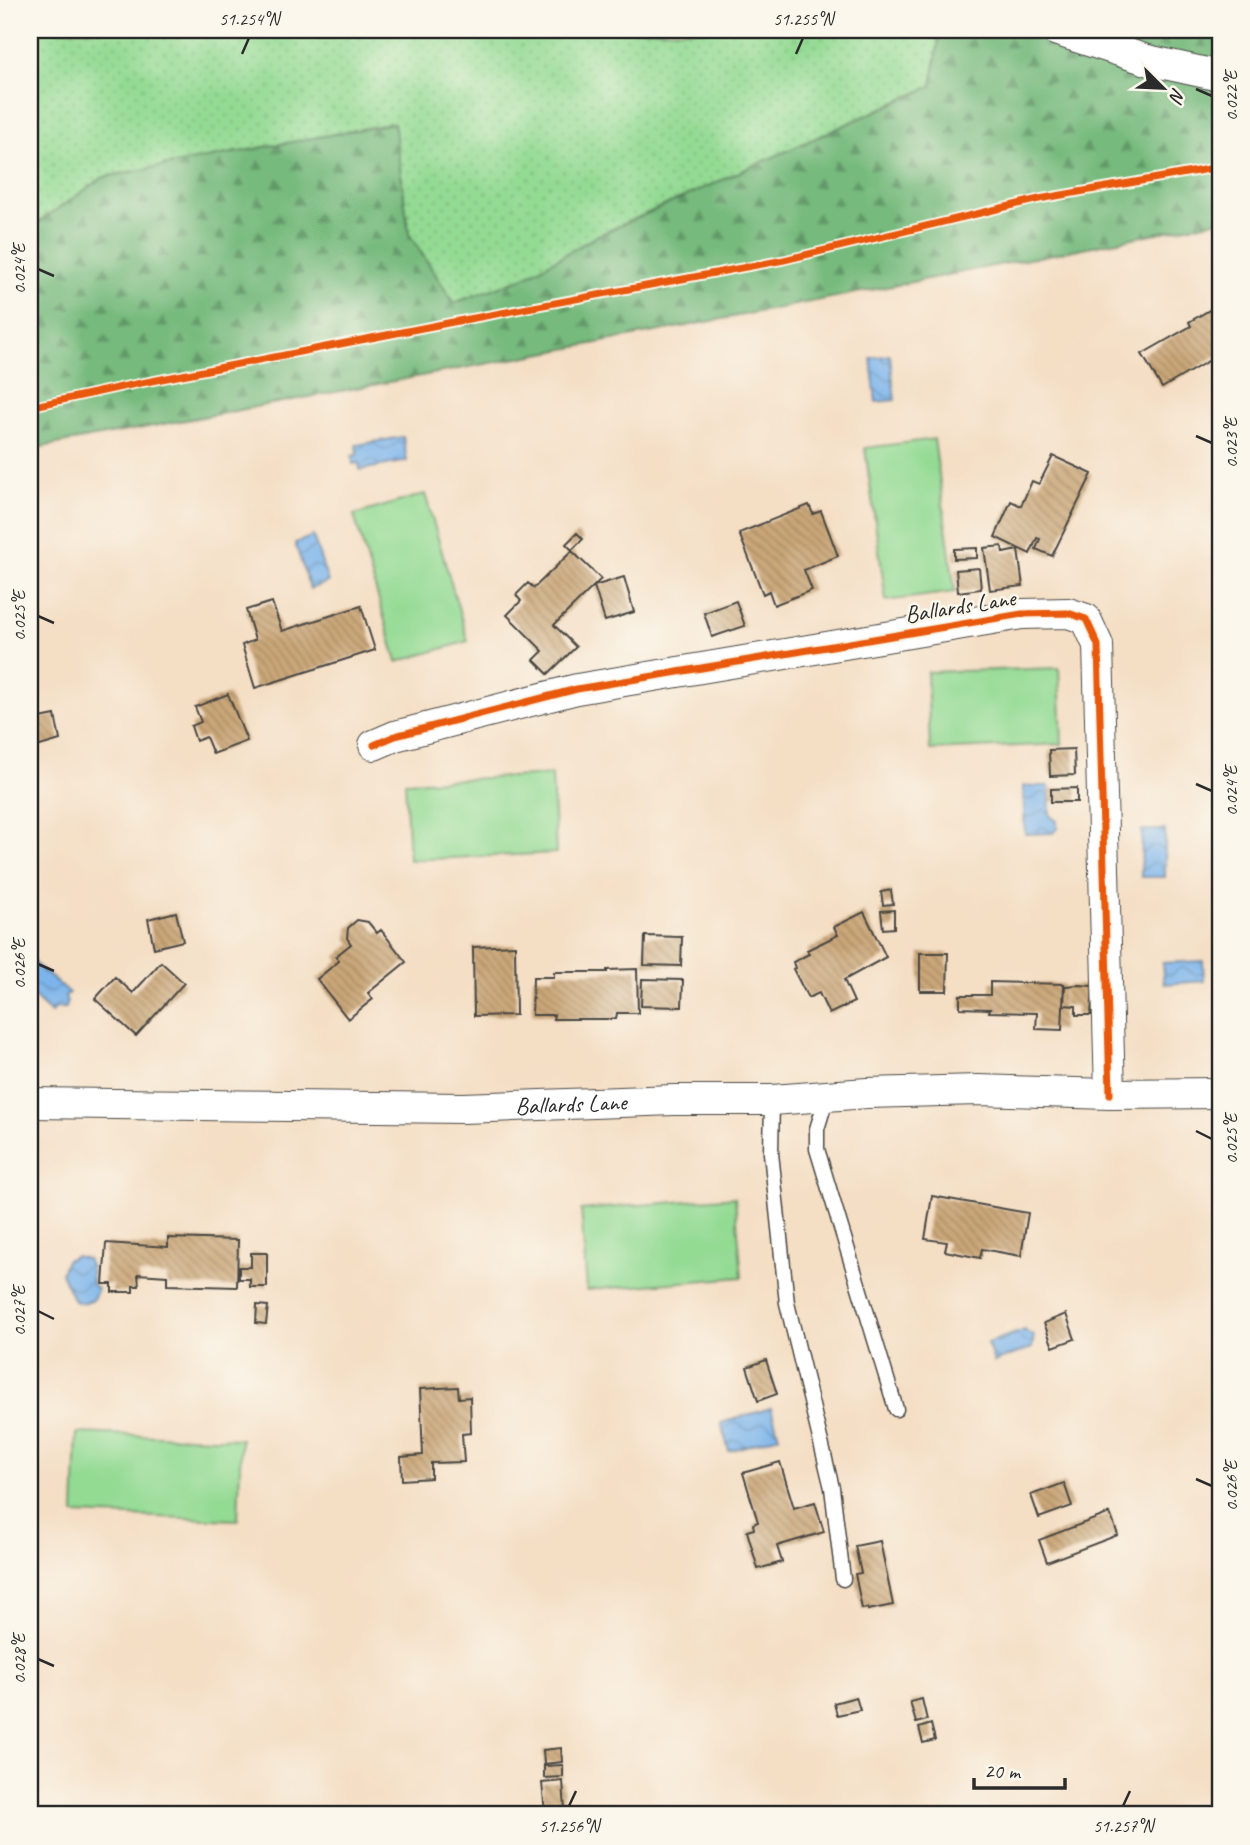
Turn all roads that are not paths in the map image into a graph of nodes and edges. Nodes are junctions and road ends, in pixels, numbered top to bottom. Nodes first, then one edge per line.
1 (1055, 30) edge
2 (1220, 76) edge
3 (374, 745) dead end
4 (1220, 1093) edge
5 (1110, 1094) junction
6 (827, 1096) junction
7 (772, 1100) junction
8 (30, 1103) edge
9 (896, 1409) dead end
10 (843, 1579) dead end

1 - 2 street
3 - 5 street, Ballards Lane
4 - 5 street, Ballards Lane
5 - 6 street, Ballards Lane
6 - 7 street, Ballards Lane
6 - 9 lane
7 - 8 street, Ballards Lane
7 - 10 lane

